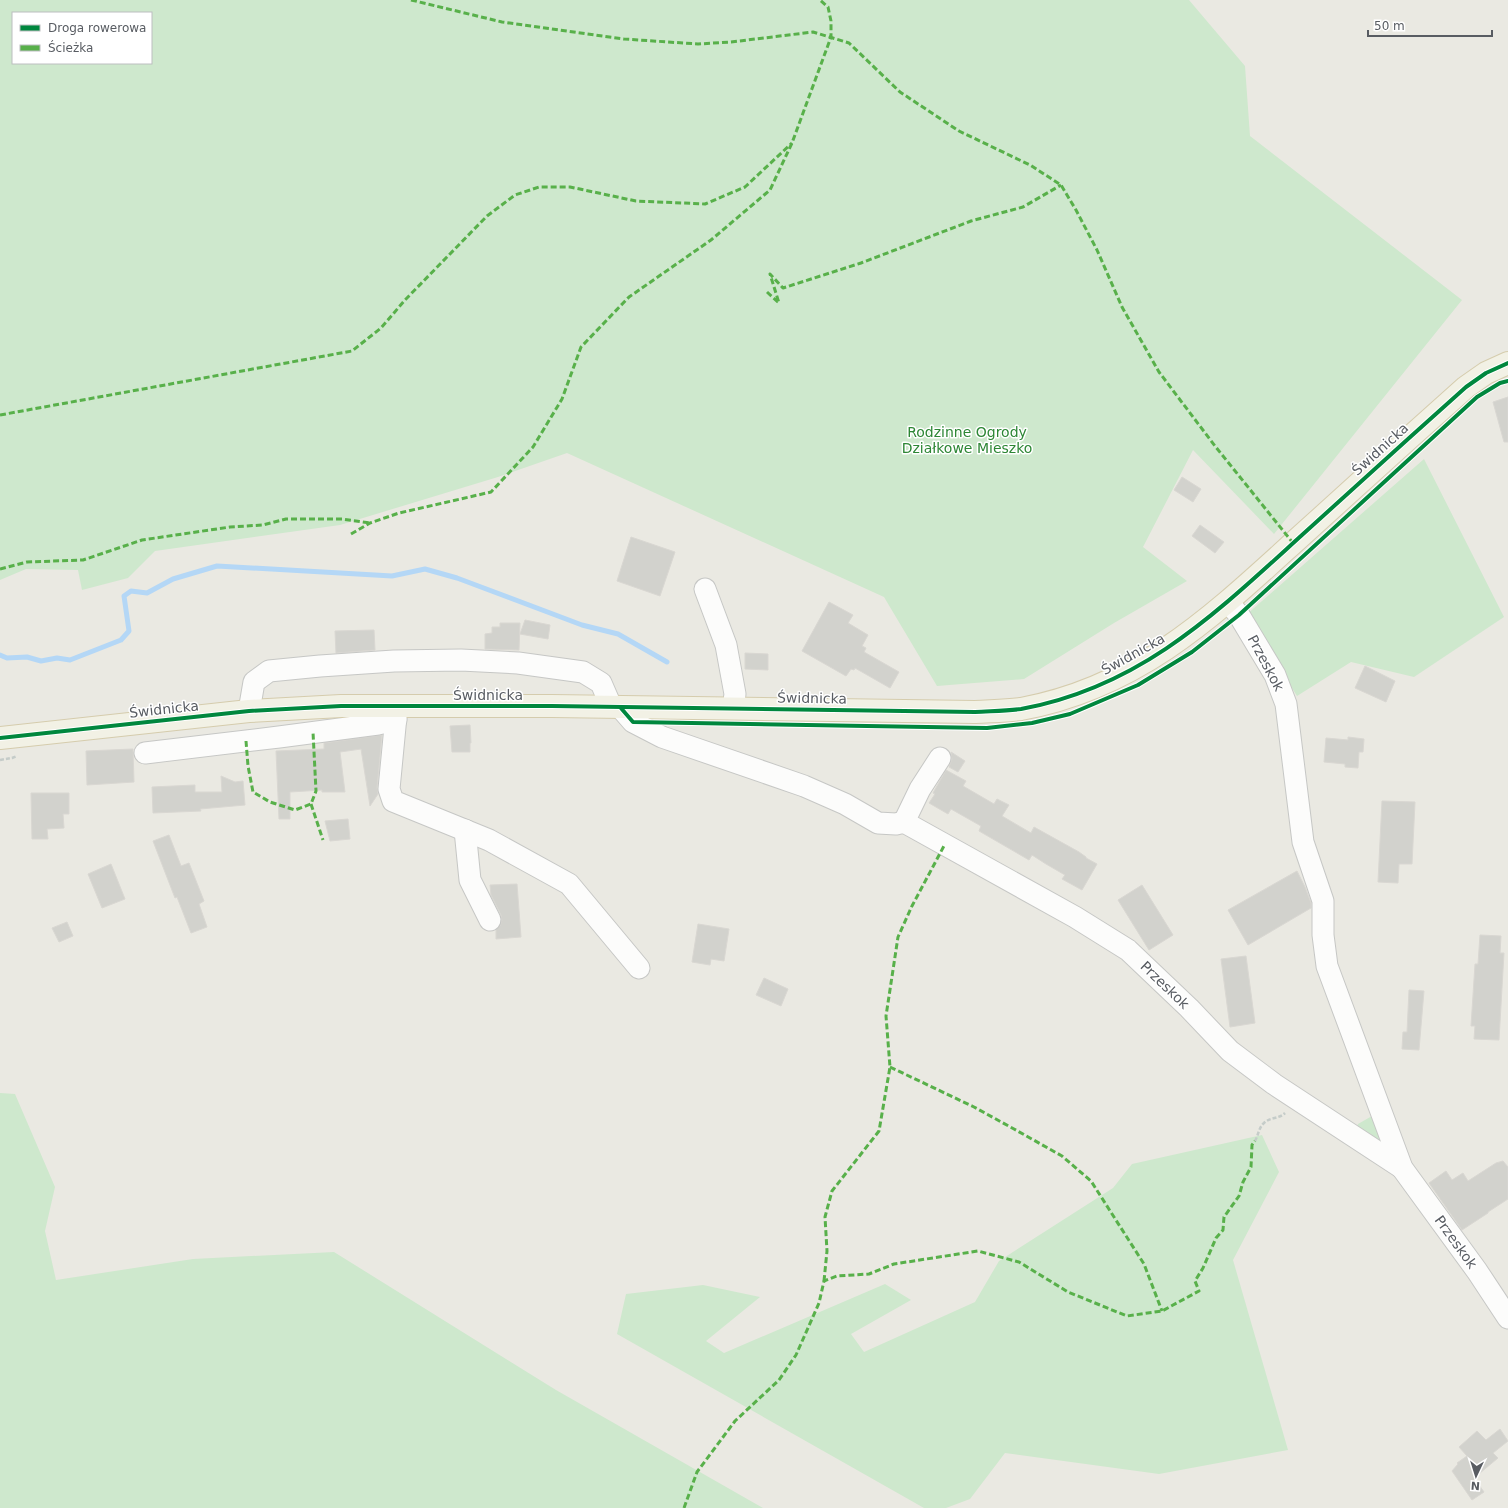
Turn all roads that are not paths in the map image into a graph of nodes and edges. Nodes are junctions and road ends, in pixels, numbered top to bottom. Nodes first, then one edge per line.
1 (1508, 363) edge
2 (705, 589) dead end
3 (1228, 602) junction
4 (615, 706) junction
5 (733, 708) junction
6 (249, 711) junction
7 (396, 713) junction
8 (0, 738) edge
9 (145, 753) dead end
10 (940, 758) dead end
11 (908, 824) junction
12 (465, 830) junction
13 (490, 920) dead end
14 (639, 968) dead end
15 (1402, 1168) junction
16 (1508, 1318) edge

1 - 3 main road, Świdnicka
2 - 5 street
3 - 5 main road, Świdnicka
3 - 15 street, Przeskok
4 - 5 main road, Świdnicka
4 - 6 street
4 - 7 main road, Świdnicka
4 - 11 street
6 - 7 main road, Świdnicka
6 - 8 main road, Świdnicka
7 - 9 street
7 - 12 street
10 - 11 street
11 - 15 street, Przeskok
12 - 13 street
12 - 14 street
15 - 16 street, Przeskok

